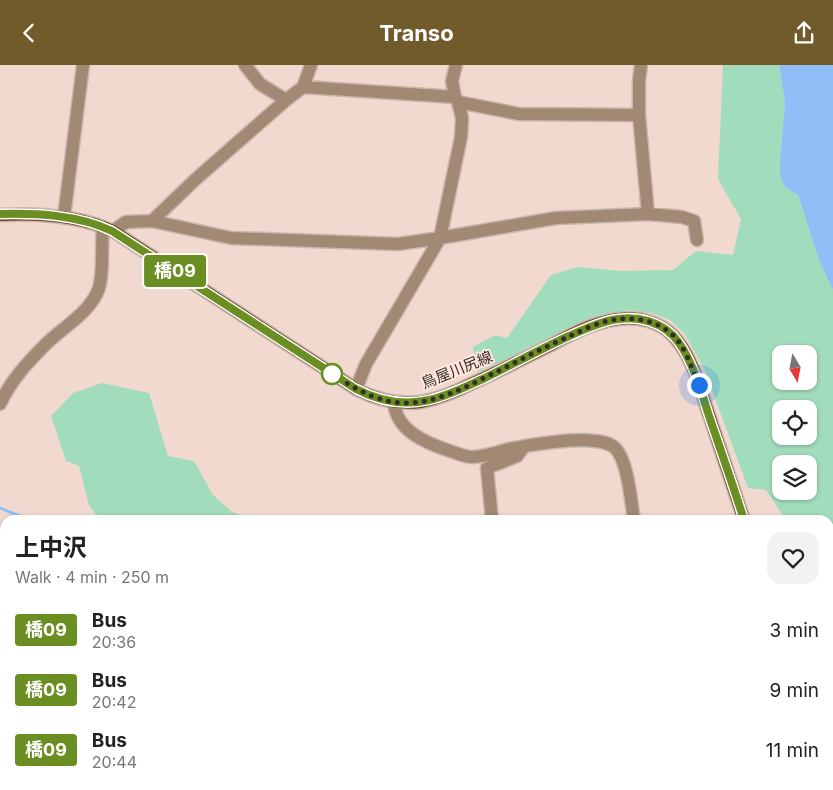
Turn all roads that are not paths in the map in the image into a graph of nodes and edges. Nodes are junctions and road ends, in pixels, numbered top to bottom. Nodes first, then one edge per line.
1 (83, 65) edge
2 (245, 65) edge
3 (311, 65) edge
4 (456, 65) edge
5 (641, 65) edge
6 (303, 87) junction
7 (286, 100) junction
8 (456, 100) junction
9 (639, 115) junction
10 (648, 214) junction
11 (0, 215) edge
12 (64, 217) junction
13 (152, 221) junction
14 (108, 229) junction
15 (440, 238) junction
16 (698, 240) dead end
17 (356, 389) junction
18 (394, 402) junction
19 (0, 404) edge
20 (525, 446) junction
21 (492, 515) edge
22 (633, 515) edge
23 (742, 515) edge

1 - 12 street
2 - 7 street
3 - 6 street
4 - 8 street
5 - 9 street
6 - 7 street
6 - 8 street
7 - 13 street
8 - 9 street
8 - 15 street
9 - 10 street
10 - 15 street
10 - 16 street
11 - 12 main road, 鳥屋川尻線
12 - 14 main road, 鳥屋川尻線
13 - 14 street
13 - 15 street
14 - 17 main road, 鳥屋川尻線
14 - 19 street
15 - 17 street
17 - 18 main road, 鳥屋川尻線
18 - 20 street
18 - 23 main road, 鳥屋川尻線
20 - 21 street
20 - 22 street

